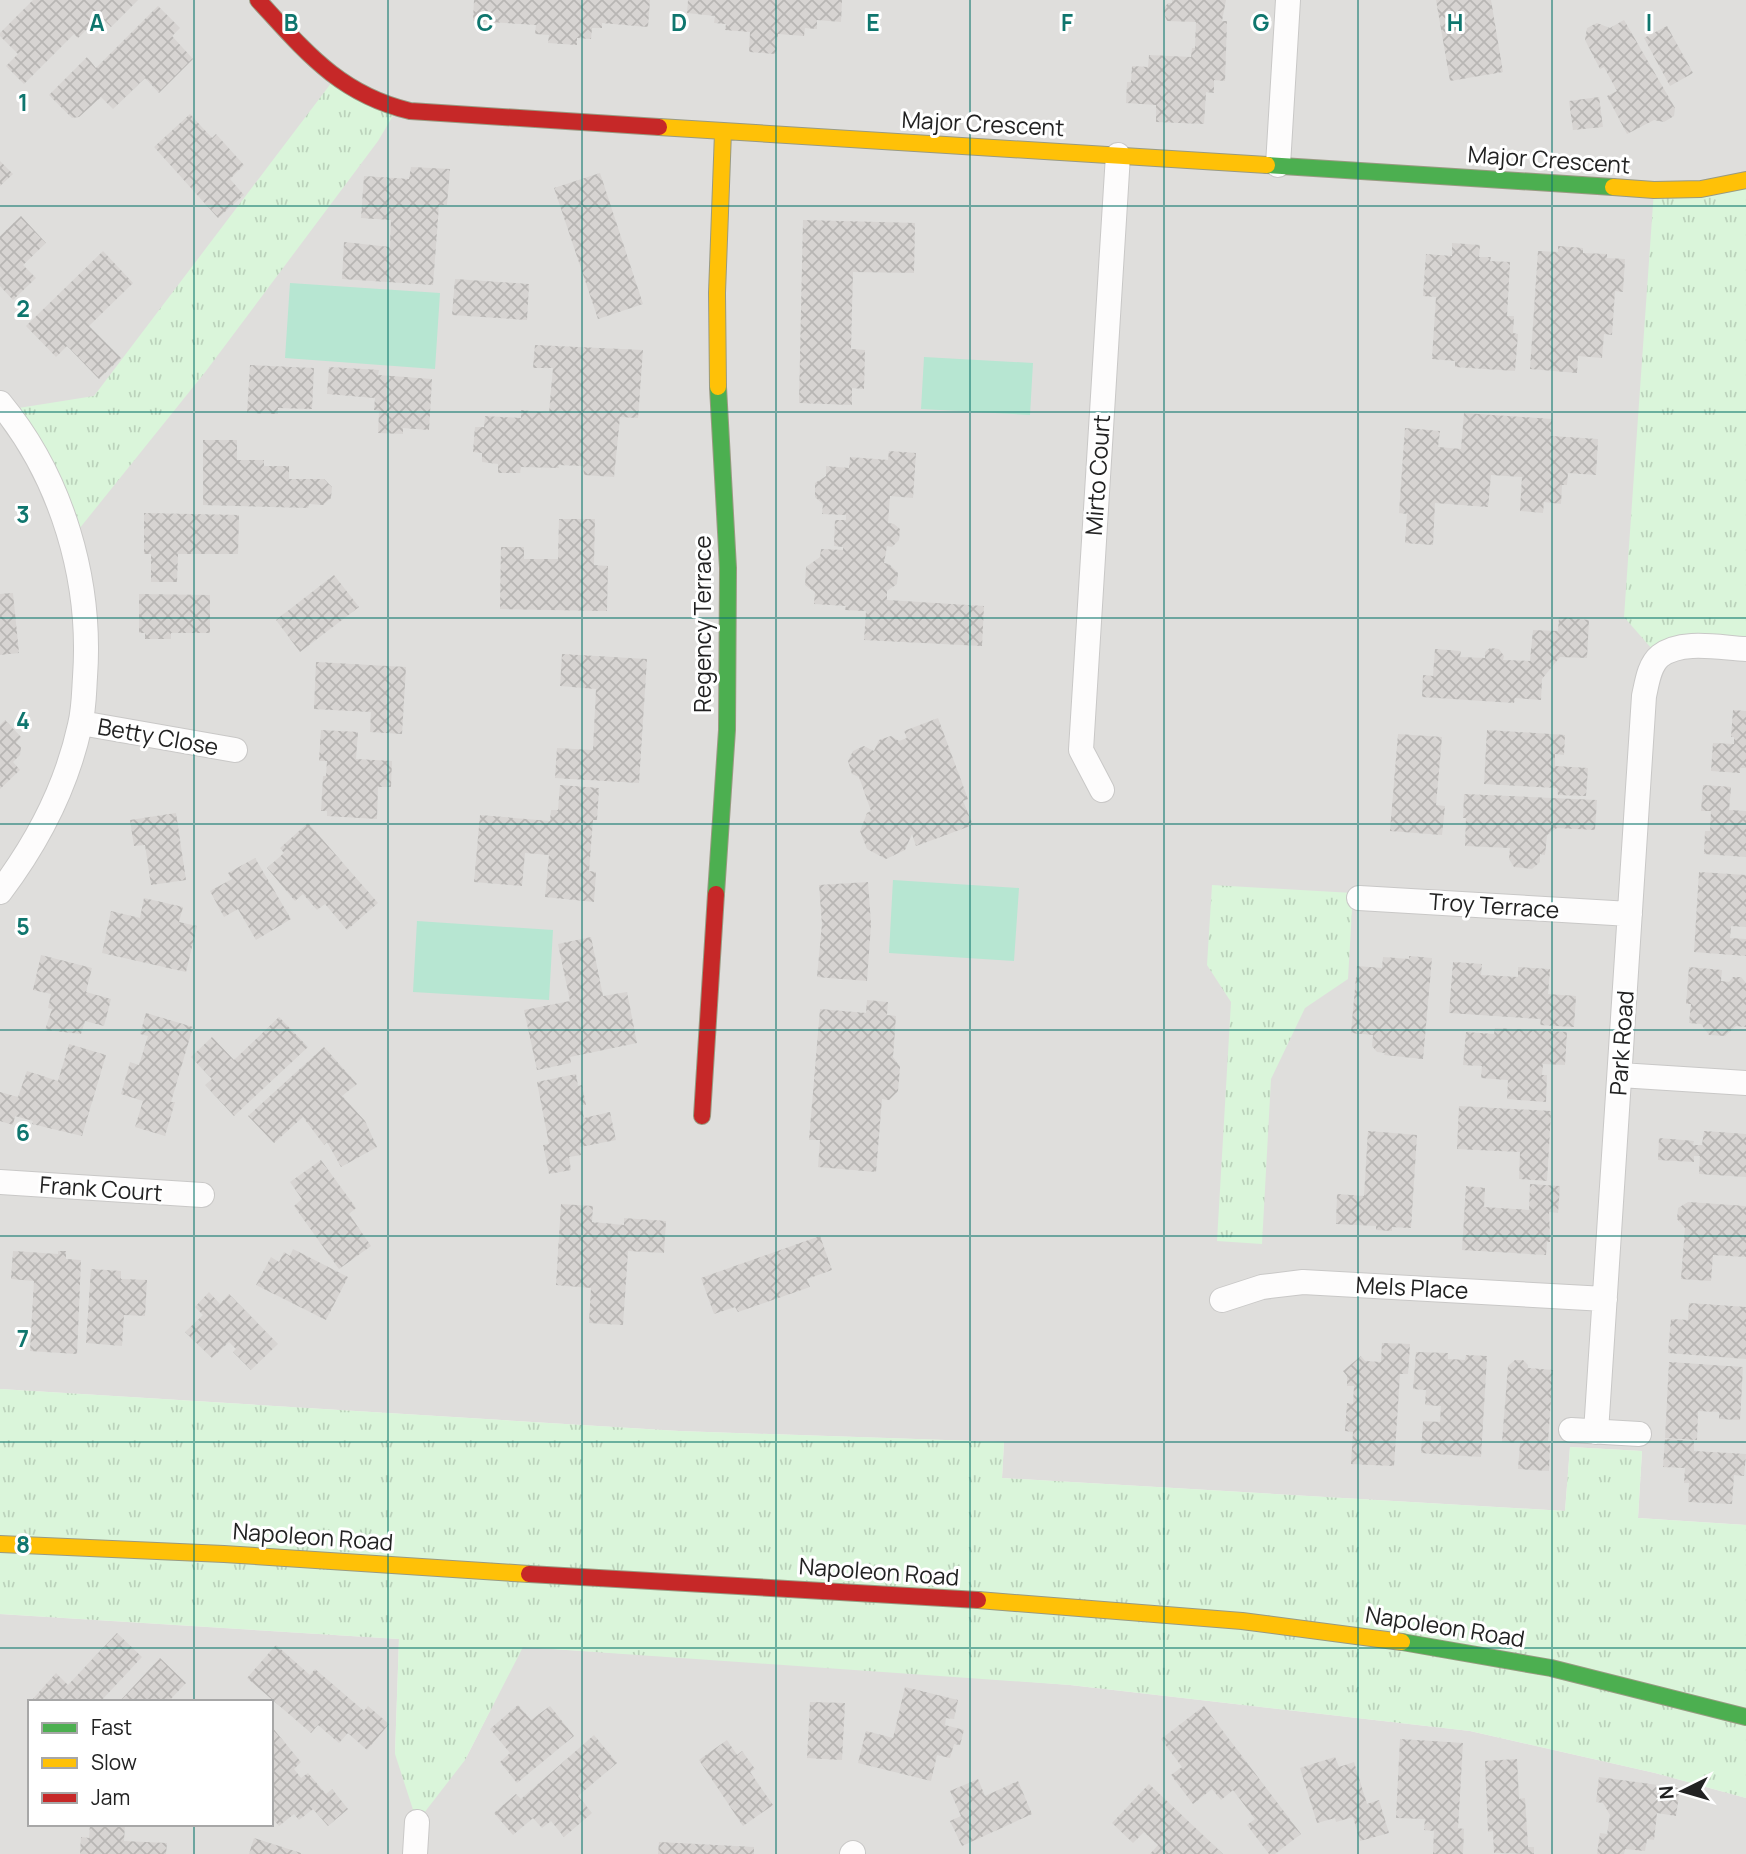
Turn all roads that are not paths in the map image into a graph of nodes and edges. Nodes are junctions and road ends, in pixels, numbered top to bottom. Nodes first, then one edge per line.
1 (258, 0) edge
2 (1288, 0) edge
3 (723, 132) junction
4 (1118, 155) junction
5 (1278, 165) junction
6 (1746, 180) edge
7 (0, 402) edge
8 (1746, 649) edge
9 (81, 723) junction
10 (236, 750) dead end
11 (1102, 790) dead end
12 (0, 892) edge
13 (1359, 898) dead end
14 (1630, 914) junction
15 (1620, 1075) junction
16 (1746, 1083) edge
17 (702, 1115) dead end
18 (0, 1182) edge
19 (202, 1195) dead end
20 (1605, 1299) junction
21 (1222, 1300) dead end
22 (1571, 1430) dead end
23 (1596, 1432) junction
24 (1639, 1434) dead end
25 (0, 1544) edge
26 (1746, 1717) edge
27 (417, 1822) dead end
28 (415, 1854) edge

1 - 3 street, Major Crescent
2 - 5 street
3 - 4 street, Major Crescent
3 - 17 street, Regency Terrace
4 - 5 street, Major Crescent
4 - 11 street, Mirto Court
5 - 6 street, Major Crescent
7 - 9 street
8 - 14 street, Park Road
9 - 10 street, Betty Close
9 - 12 street
13 - 14 street, Troy Terrace
14 - 15 street, Park Road
15 - 16 street
15 - 20 street, Park Road
18 - 19 street, Frank Court
20 - 21 street, Mels Place
20 - 23 street, Park Road
22 - 23 street
23 - 24 street
25 - 26 street, Napoleon Road
27 - 28 street

